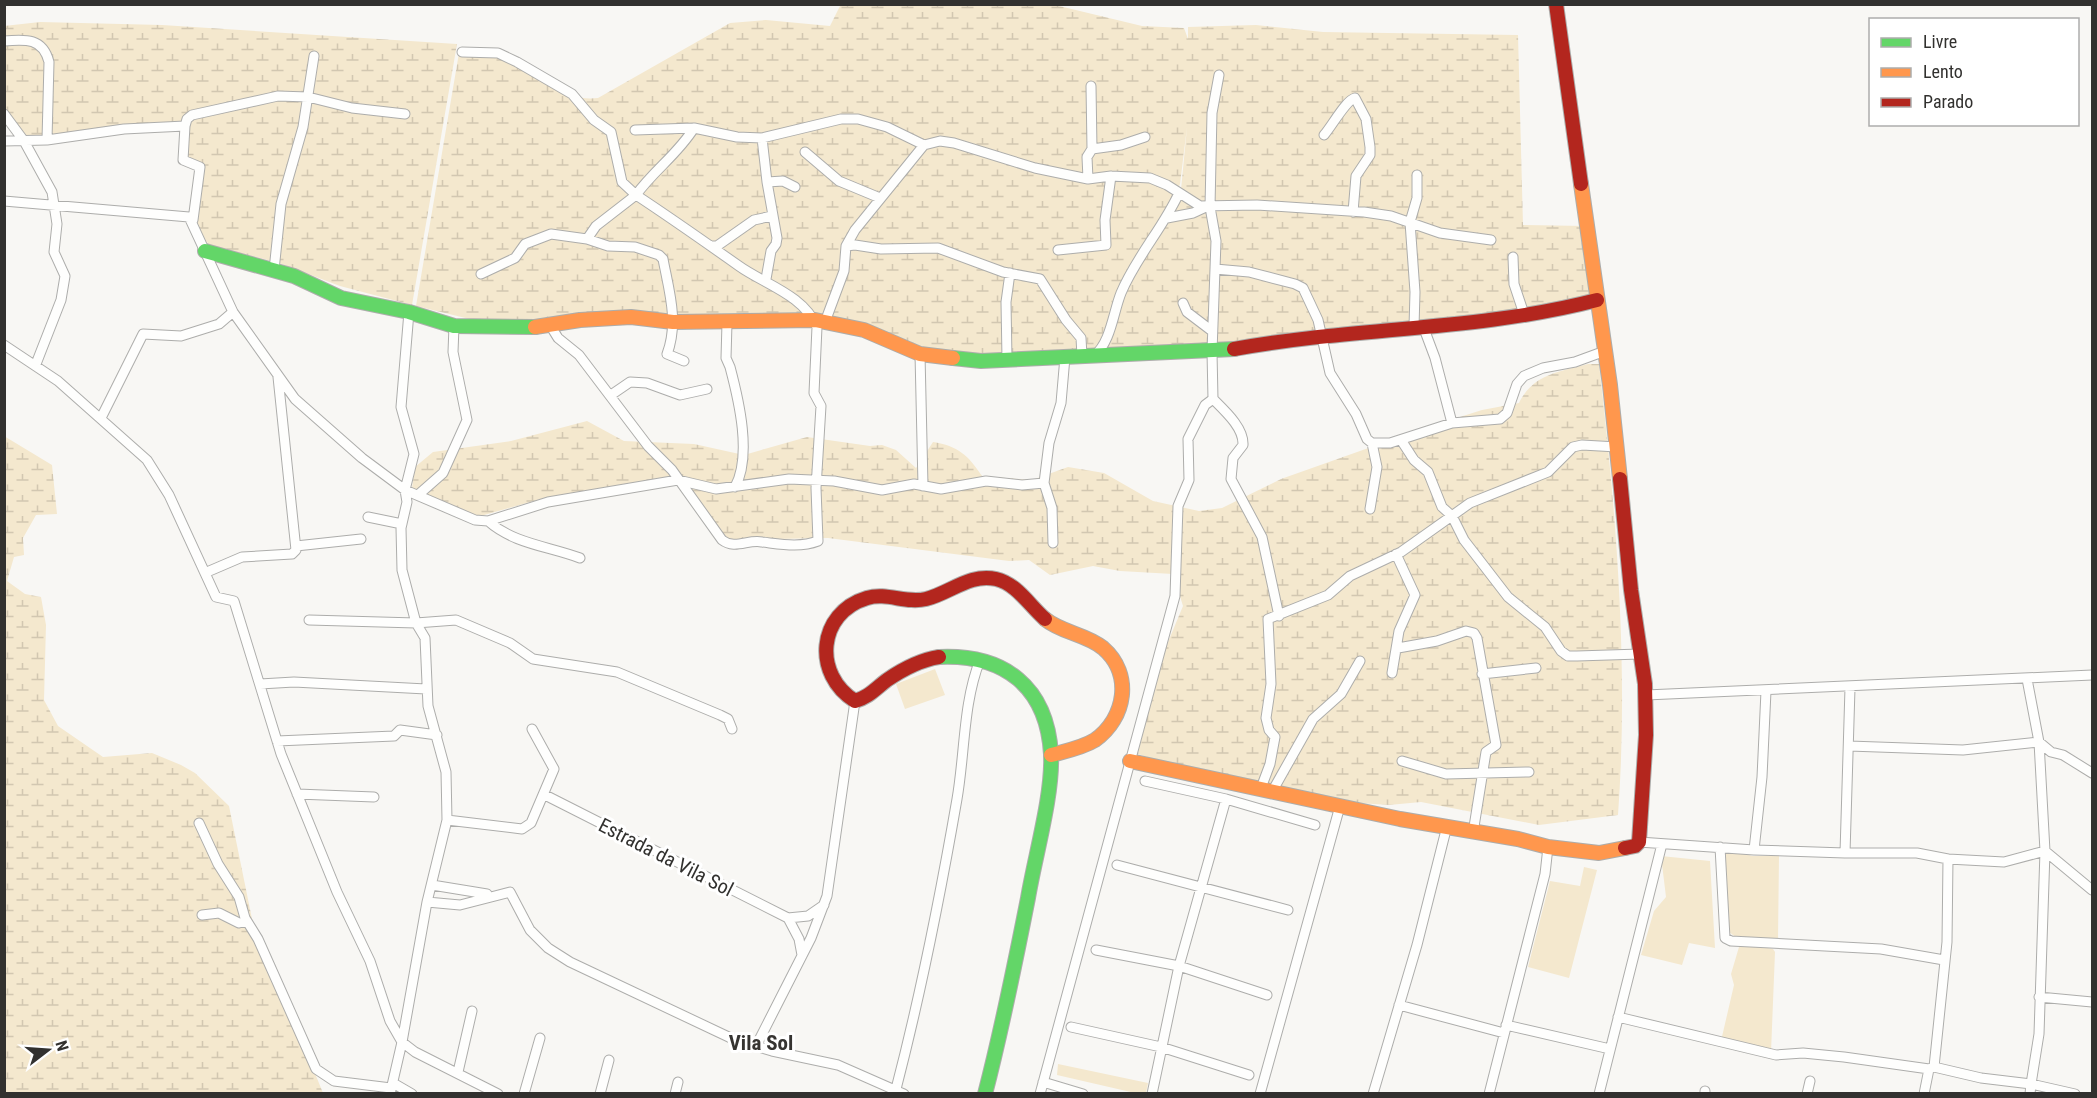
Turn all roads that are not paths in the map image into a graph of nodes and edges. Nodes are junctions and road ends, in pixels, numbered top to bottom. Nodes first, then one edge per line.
1 (1556, 4) edge
2 (4, 41) edge
3 (462, 52) dead end
4 (314, 56) dead end
5 (1219, 75) dead end
6 (1091, 87) dead end
7 (308, 97) junction
8 (4, 114) edge
9 (405, 114) dead end
10 (185, 126) junction
11 (694, 128) junction
12 (635, 130) dead end
13 (1324, 135) dead end
14 (1145, 137) dead end
15 (762, 138) junction
16 (48, 140) junction
17 (4, 141) edge
18 (24, 141) junction
19 (924, 145) junction
20 (1092, 149) junction
21 (805, 152) dead end
22 (1417, 175) dead end
23 (1111, 176) junction
24 (1088, 179) junction
25 (767, 182) junction
26 (795, 187) dead end
27 (1179, 193) junction
28 (636, 195) junction
29 (880, 198) junction
30 (4, 201) edge
31 (55, 205) junction
32 (1208, 207) junction
33 (1353, 212) junction
34 (772, 216) junction
35 (1167, 218) junction
36 (193, 220) junction
37 (1410, 222) junction
38 (587, 239) junction
39 (1491, 240) dead end
40 (712, 246) junction
41 (846, 246) junction
42 (1058, 250) dead end
43 (205, 251) junction
44 (1513, 256) dead end
45 (1215, 269) junction
46 (274, 270) junction
47 (1010, 273) junction
48 (481, 274) dead end
49 (766, 279) junction
50 (1597, 300) junction
51 (1183, 303) dead end
52 (233, 312) junction
53 (409, 312) junction
54 (1525, 317) junction
55 (820, 321) junction
56 (673, 322) junction
57 (727, 323) junction
58 (454, 326) junction
59 (550, 326) junction
60 (1418, 327) junction
61 (1212, 331) junction
62 (1322, 337) junction
63 (4, 345) edge
64 (1605, 351) junction
65 (1212, 352) junction
66 (920, 354) junction
67 (1088, 356) junction
68 (1065, 357) junction
69 (1007, 359) junction
70 (684, 361) dead end
71 (36, 364) junction
72 (278, 375) junction
73 (706, 389) dead end
74 (611, 395) junction
75 (1213, 399) junction
76 (101, 418) junction
77 (1452, 423) junction
78 (1401, 440) junction
79 (1372, 443) junction
80 (1617, 447) junction
81 (678, 480) junction
82 (818, 480) junction
83 (1044, 483) junction
84 (923, 486) junction
85 (735, 487) junction
86 (405, 490) junction
87 (418, 495) junction
88 (1370, 509) dead end
89 (1452, 516) junction
90 (368, 518) dead end
91 (488, 521) junction
92 (402, 524) junction
93 (361, 539) dead end
94 (1053, 543) dead end
95 (296, 546) junction
96 (1396, 554) junction
97 (580, 558) dead end
98 (207, 572) junction
99 (1279, 616) junction
100 (309, 620) dead end
101 (416, 623) junction
102 (1398, 648) junction
103 (1641, 654) junction
104 (980, 660) junction
105 (1360, 661) dead end
106 (1536, 668) dead end
107 (1392, 673) dead end
108 (1482, 674) junction
109 (2092, 675) edge
110 (2027, 679) junction
111 (260, 684) junction
112 (1850, 688) junction
113 (426, 689) junction
114 (1766, 691) junction
115 (1646, 695) junction
116 (855, 701) junction
117 (532, 729) dead end
118 (732, 729) dead end
119 (438, 735) junction
120 (277, 741) junction
121 (2039, 742) junction
122 (1849, 746) junction
123 (1050, 755) junction
124 (1130, 761) junction
125 (1402, 761) dead end
126 (1529, 772) dead end
127 (2092, 773) edge
128 (1484, 775) junction
129 (1144, 781) dead end
130 (1267, 789) junction
131 (297, 794) junction
132 (545, 795) junction
133 (374, 797) dead end
134 (1226, 799) junction
135 (1340, 806) junction
136 (447, 820) junction
137 (199, 823) dead end
138 (1315, 825) dead end
139 (1447, 826) junction
140 (1473, 833) junction
141 (1639, 842) junction
142 (1662, 844) junction
143 (1548, 847) junction
144 (1720, 847) junction
145 (1754, 850) junction
146 (2044, 851) junction
147 (1845, 853) junction
148 (1948, 859) junction
149 (1117, 865) dead end
150 (432, 885) junction
151 (1201, 885) junction
152 (2092, 890) edge
153 (492, 894) junction
154 (427, 902) junction
155 (824, 904) junction
156 (1288, 910) dead end
157 (202, 915) dead end
158 (788, 918) junction
159 (247, 921) junction
160 (1096, 950) dead end
161 (802, 956) junction
162 (1944, 960) junction
163 (1179, 966) junction
164 (1267, 995) dead end
165 (2039, 997) junction
166 (2092, 1002) edge
167 (1399, 1005) junction
168 (472, 1011) dead end
169 (1618, 1017) junction
170 (1071, 1027) dead end
171 (1505, 1029) junction
172 (540, 1038) dead end
173 (402, 1042) junction
174 (756, 1046) junction
175 (1161, 1047) junction
176 (1610, 1049) junction
177 (609, 1060) dead end
178 (1931, 1068) junction
179 (458, 1072) junction
180 (1249, 1075) dead end
181 (1810, 1081) dead end
182 (678, 1082) dead end
183 (1043, 1082) junction
184 (391, 1088) edge
185 (2030, 1089) edge
186 (900, 1091) edge
187 (1924, 1092) edge
188 (1150, 1093) edge
189 (412, 1094) edge
190 (498, 1094) edge
191 (524, 1094) edge
192 (600, 1094) edge
193 (675, 1094) edge
194 (985, 1094) edge
195 (1040, 1094) edge
196 (1083, 1094) edge
197 (1260, 1094) edge
198 (1374, 1094) edge
199 (1489, 1094) edge
200 (1599, 1094) edge
201 (1807, 1094) edge
202 (2075, 1094) edge

1 - 50 street
2 - 16 street
3 - 28 street
4 - 7 street
5 - 32 street
6 - 20 street
7 - 9 street
7 - 10 street
7 - 46 street
8 - 18 street
10 - 16 street
10 - 36 street
11 - 12 street
11 - 15 street
11 - 28 street
13 - 33 street
14 - 20 street
15 - 19 street
15 - 25 street
16 - 18 street
17 - 18 street
18 - 31 street
19 - 24 street
19 - 29 street
20 - 24 street
21 - 29 street
22 - 37 street
23 - 24 street
23 - 27 street
23 - 42 street
25 - 26 street
25 - 34 street
27 - 32 street
27 - 35 street
28 - 38 street
28 - 40 street
29 - 41 street
30 - 31 street
31 - 36 street
31 - 71 street
32 - 33 street
32 - 35 street
32 - 45 street
33 - 37 street
34 - 40 street
34 - 49 street
35 - 67 street
36 - 43 street
37 - 39 street
37 - 60 street
38 - 48 street
38 - 56 street
40 - 49 street
41 - 47 street
41 - 55 street
43 - 46 street
43 - 52 street
44 - 54 street
45 - 61 street
45 - 62 street
46 - 53 street
47 - 67 street
47 - 69 street
49 - 55 street
50 - 54 street
50 - 64 street
51 - 61 street
52 - 72 street
52 - 76 street
53 - 58 street
53 - 86 street
54 - 60 street
55 - 57 street
55 - 66 street
55 - 82 street
56 - 57 street
56 - 59 street
56 - 70 street
57 - 85 street
58 - 59 street
58 - 87 street
59 - 74 street
60 - 62 street
60 - 77 street
61 - 65 street
62 - 65 street
62 - 79 street
63 - 71 street
64 - 77 street
64 - 80 street
65 - 67 street
65 - 75 street
66 - 69 street
66 - 84 street
67 - 68 street
68 - 69 street
68 - 83 street
71 - 76 street
72 - 86 street
72 - 95 street
73 - 74 street
74 - 81 street
75 - 99 street
75 - 124 street
76 - 98 street
77 - 78 street
78 - 79 street
78 - 89 street
79 - 88 street
80 - 89 street
80 - 103 street
81 - 82 street
81 - 85 street
81 - 91 street
82 - 84 street
82 - 85 street
83 - 84 street
83 - 94 street
86 - 87 street
86 - 92 street
87 - 91 street
89 - 96 street
89 - 103 street
90 - 92 street
91 - 97 street
92 - 101 street
93 - 95 street
95 - 98 street
96 - 99 street
96 - 102 street
98 - 111 street
99 - 130 street
100 - 101 street
101 - 113 street
101 - 118 street
102 - 107 street
102 - 108 street
103 - 115 street
104 - 116 street
104 - 123 street
104 - 186 street
105 - 130 street
106 - 108 street
108 - 128 street
109 - 110 street
110 - 112 street
110 - 121 street
111 - 113 street
111 - 120 street
112 - 114 street
112 - 122 street
113 - 119 street
114 - 115 street
114 - 145 street
115 - 141 street
116 - 123 street
116 - 155 street
117 - 132 street
119 - 120 street
119 - 136 street
120 - 131 street
121 - 122 street
121 - 127 street
121 - 146 street
122 - 147 street
123 - 194 street
124 - 130 street
124 - 183 street
125 - 128 street
126 - 128 street
128 - 140 street
129 - 134 street
130 - 135 street
131 - 133 street
131 - 173 street
132 - 136 street
132 - 158 street, Estrada da Vila Sol
134 - 138 street
134 - 151 street
135 - 139 street
135 - 197 street
136 - 150 street
137 - 159 street
139 - 140 street
139 - 167 street
140 - 143 street
141 - 142 street
141 - 143 street
142 - 144 street
142 - 169 street
143 - 171 street
144 - 145 street
144 - 162 street
145 - 147 street
146 - 148 street
146 - 152 street
146 - 165 street
147 - 148 street
148 - 162 street
149 - 151 street
150 - 153 street
150 - 154 street
151 - 156 street
151 - 163 street
153 - 154 street
153 - 174 street
154 - 173 street
155 - 158 street
155 - 161 street
157 - 159 street
158 - 161 street
159 - 184 street
160 - 163 street
161 - 174 street
162 - 178 street
163 - 164 street
163 - 175 street
165 - 166 street
165 - 185 street
167 - 171 street
167 - 198 street
168 - 179 street
169 - 176 street
169 - 178 street
170 - 175 street
171 - 176 street
171 - 199 street
172 - 191 street
173 - 179 street
173 - 184 street
174 - 186 street
175 - 180 street
175 - 188 street
176 - 200 street
177 - 192 street
178 - 185 street
178 - 187 street
179 - 190 street
181 - 201 street
182 - 193 street
183 - 195 street
183 - 196 street
184 - 189 street
185 - 202 street

